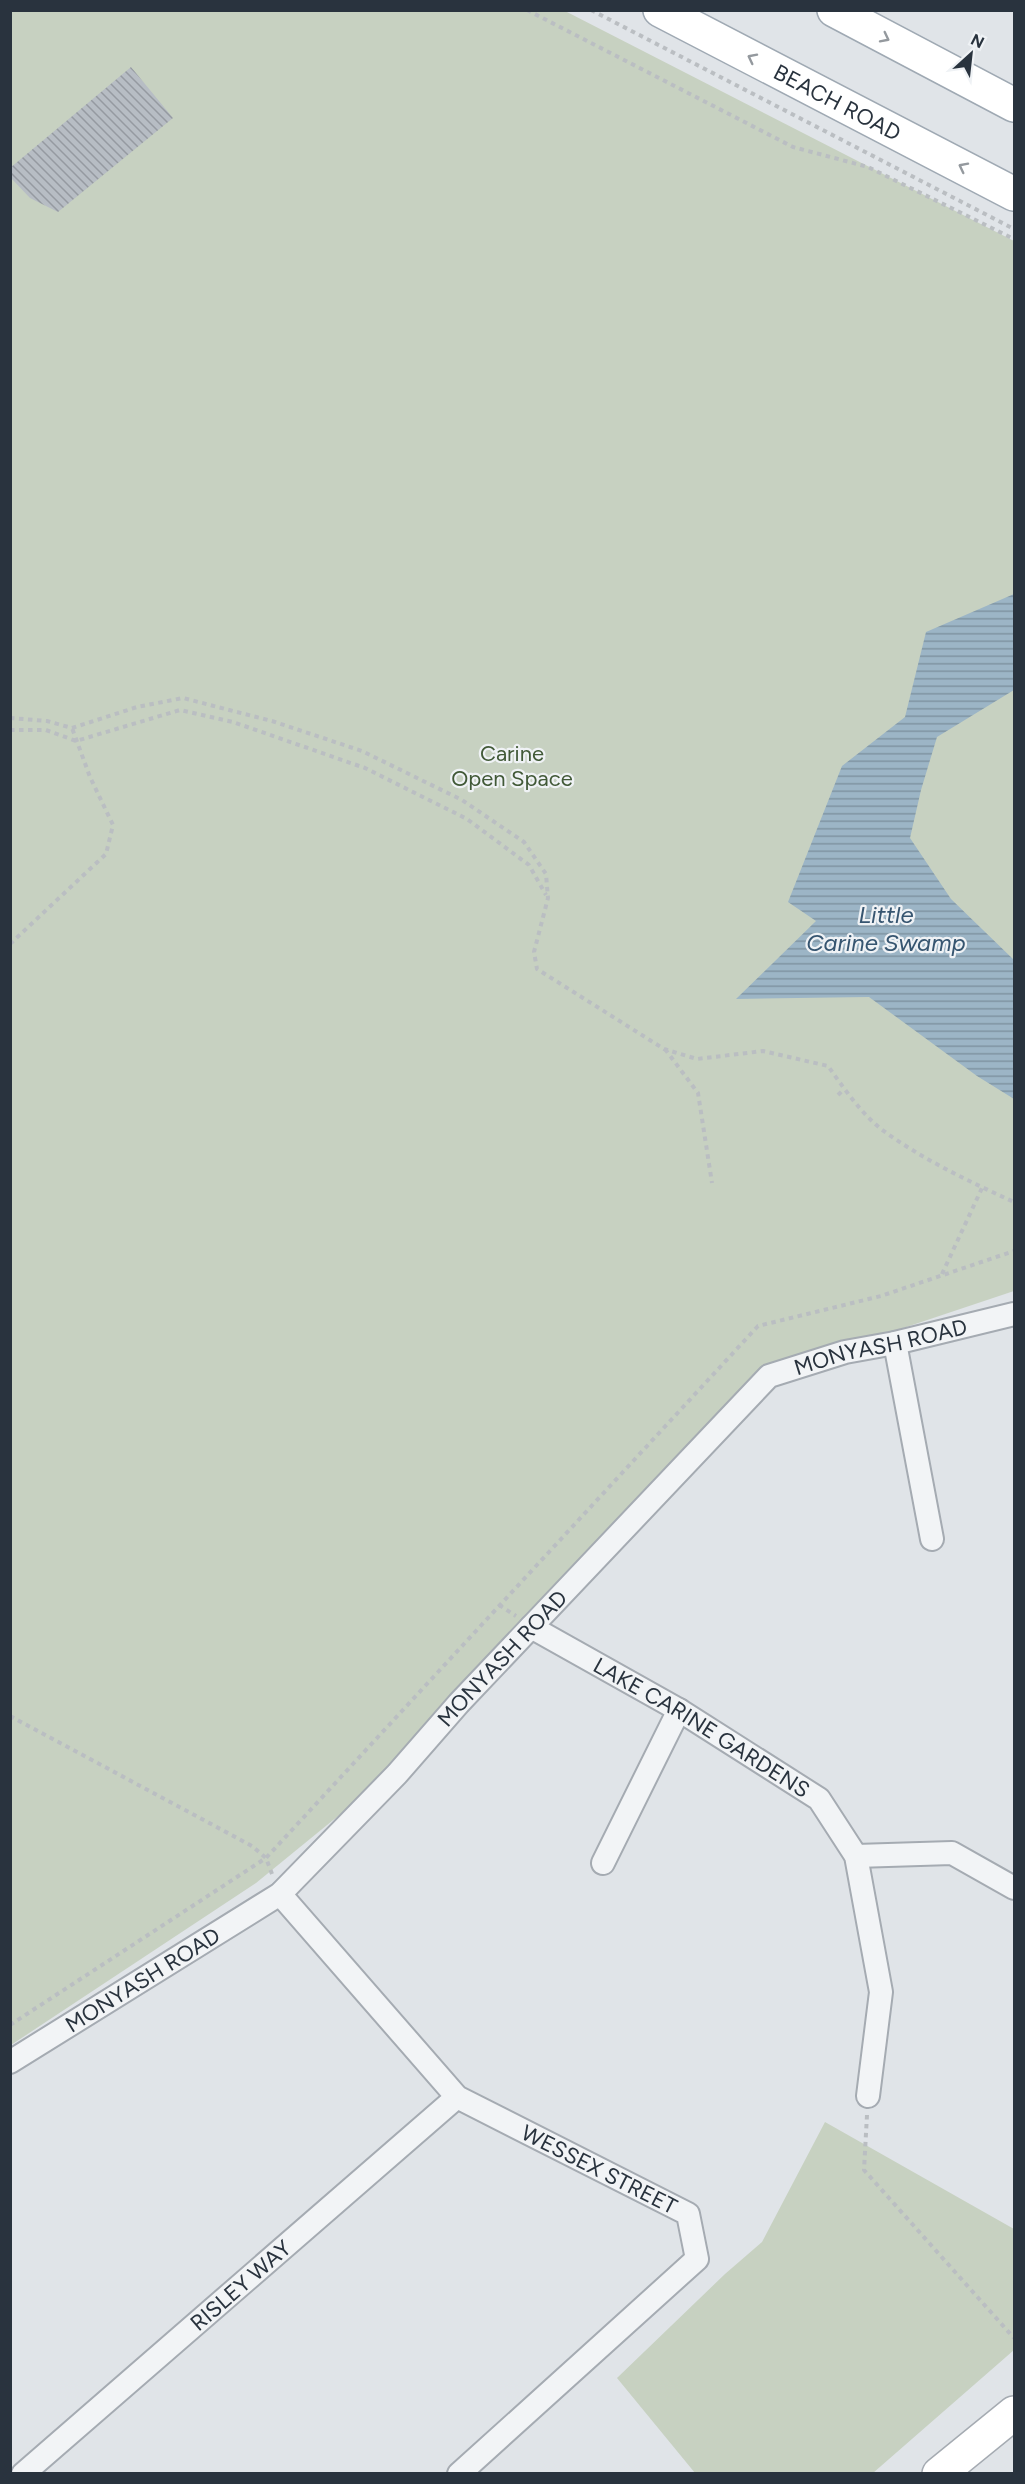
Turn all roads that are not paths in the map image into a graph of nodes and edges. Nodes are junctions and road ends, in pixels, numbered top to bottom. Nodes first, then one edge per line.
1 (660, 10) edge
2 (834, 10) edge
3 (1014, 105) edge
4 (1014, 194) edge
5 (1014, 1314) edge
6 (895, 1343) junction
7 (932, 1539) dead end
8 (531, 1627) junction
9 (679, 1710) junction
10 (856, 1856) junction
11 (603, 1863) dead end
12 (1014, 1888) edge
13 (280, 1894) junction
14 (10, 2062) edge
15 (868, 2096) road end
16 (457, 2097) junction
17 (1014, 2413) edge
18 (23, 2474) edge
19 (459, 2474) edge
20 (939, 2474) edge

4 -> 1 main road, BEACH ROAD
2 -> 3 main road
5 - 6 street, MONYASH ROAD
6 - 7 street
6 - 8 street, MONYASH ROAD
8 - 9 street, LAKE CARINE GARDENS
8 - 13 street, MONYASH ROAD
9 - 10 street, LAKE CARINE GARDENS
9 - 11 street
10 - 12 street
10 - 15 street, LAKE CARINE GARDENS
13 - 14 street, MONYASH ROAD
13 - 16 street, WESSEX STREET
16 - 18 street, RISLEY WAY
16 - 19 street, WESSEX STREET
17 - 20 main road

